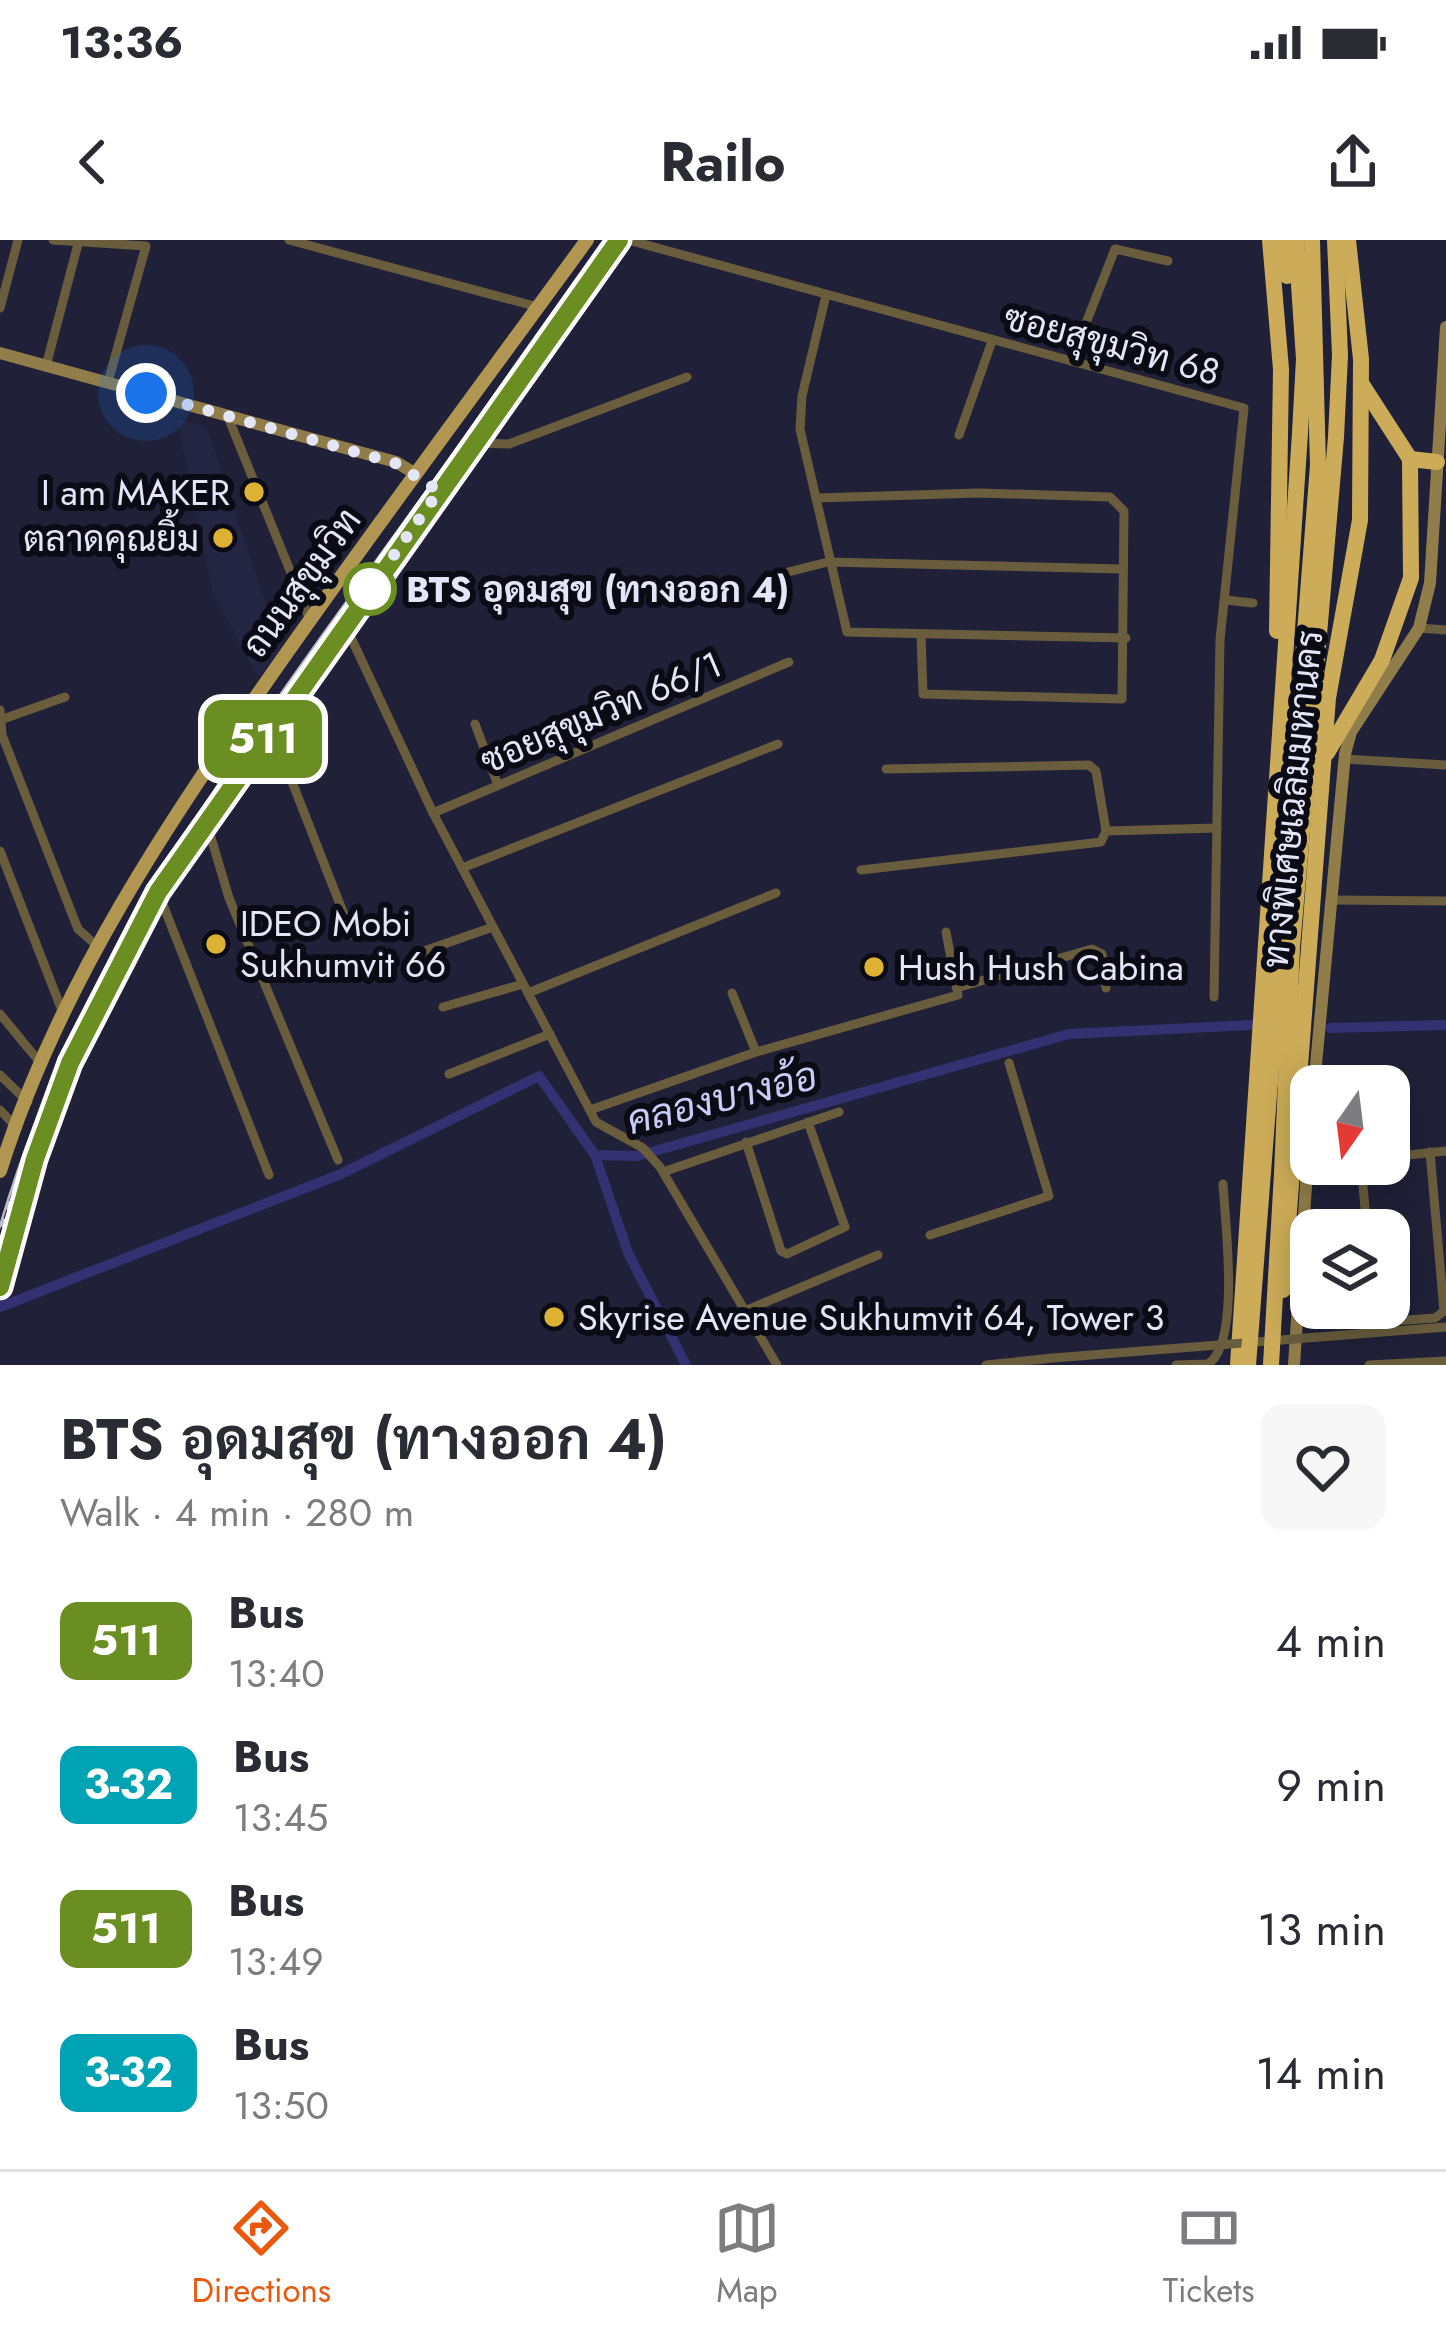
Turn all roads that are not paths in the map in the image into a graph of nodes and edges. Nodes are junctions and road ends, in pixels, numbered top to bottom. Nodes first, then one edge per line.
1 (18, 240) edge
2 (52, 240) edge
3 (289, 240) edge
4 (587, 240) edge
5 (619, 240) edge
6 (628, 240) edge
7 (1270, 240) edge
8 (1284, 240) edge
9 (1296, 240) edge
10 (1312, 240) edge
11 (1335, 240) edge
12 (1348, 240) edge
13 (79, 244) junction
14 (1168, 261) dead end
15 (826, 295) junction
16 (538, 307) junction
17 (0, 308) edge
18 (1446, 327) edge
19 (992, 341) junction
20 (0, 353) edge
21 (1072, 361) junction
22 (46, 366) junction
23 (686, 377) dead end
24 (108, 382) junction
25 (1360, 382) junction
26 (227, 417) junction
27 (1300, 433) junction
28 (958, 435) dead end
29 (473, 443) junction
30 (1410, 458) junction
31 (1442, 464) edge
32 (416, 473) junction
33 (439, 491) junction
34 (816, 498) junction
35 (828, 562) junction
36 (1123, 568) junction
37 (780, 574) dead end
38 (1225, 600) junction
39 (1253, 603) dead end
40 (310, 620) junction
41 (345, 626) junction
42 (1419, 628) junction
43 (1446, 630) edge
44 (921, 634) junction
45 (1126, 638) junction
46 (789, 662) dead end
47 (65, 697) dead end
48 (1281, 704) junction
49 (2, 714) edge
50 (475, 724) dead end
51 (272, 728) junction
52 (778, 744) dead end
53 (1344, 759) junction
54 (1323, 765) junction
55 (1446, 765) edge
56 (886, 769) dead end
57 (498, 785) junction
58 (433, 813) junction
59 (206, 819) junction
60 (1217, 828) junction
61 (1106, 830) junction
62 (0, 851) edge
63 (462, 868) junction
64 (862, 870) dead end
65 (158, 892) junction
66 (776, 893) dead end
67 (1333, 900) junction
68 (1446, 901) edge
69 (493, 927) junction
70 (946, 932) dead end
71 (352, 935) dead end
72 (97, 946) junction
73 (424, 951) dead end
74 (961, 987) junction
75 (525, 988) junction
76 (1106, 988) dead end
77 (732, 993) dead end
78 (1214, 997) dead end
79 (443, 1007) dead end
80 (63, 1013) junction
81 (0, 1014) edge
82 (550, 1034) junction
83 (755, 1052) junction
84 (1009, 1063) dead end
85 (1316, 1065) edge
86 (42, 1066) junction
87 (449, 1074) dead end
88 (0, 1075) edge
89 (28, 1102) junction
90 (0, 1110) edge
91 (590, 1110) junction
92 (839, 1112) dead end
93 (808, 1122) junction
94 (17, 1128) junction
95 (746, 1142) junction
96 (1446, 1151) edge
97 (1430, 1153) junction
98 (1410, 1155) edge
99 (338, 1160) dead end
100 (662, 1170) junction
101 (0, 1171) edge
102 (269, 1174) dead end
103 (1223, 1184) dead end
104 (1307, 1185) edge
105 (930, 1235) dead end
106 (878, 1255) dead end
107 (0, 1288) edge
108 (747, 1310) junction
109 (1410, 1320) edge
110 (1446, 1328) edge
111 (1446, 1361) edge
112 (778, 1365) edge
113 (986, 1365) edge
114 (1176, 1365) edge
115 (1238, 1365) edge
116 (1248, 1365) edge
117 (1274, 1365) edge
118 (1294, 1365) edge
119 (1369, 1365) edge

1 - 17 street
2 - 13 street
3 - 16 street
4 - 16 main road, ถนนสุขุมวิท
5 - 29 main road, ถนนสุขุมวิท
6 - 15 street, ซอยสุขุมวิท 68
7 - 48 highway
8 - 27 highway
9 - 27 highway
10 - 116 highway, bridge
11 - 117 highway, bridge
12 - 25 highway, ทางพิเศษเฉลิมมหานคร
13 - 22 street
13 - 24 street
14 - 21 street
15 - 19 street, ซอยสุขุมวิท 68
15 - 34 street
16 - 32 main road, ถนนสุขุมวิท
18 - 31 street
19 - 21 street, ซอยสุขุมวิท 68
19 - 28 street
20 - 22 street
21 - 38 street, ซอยสุขุมวิท 68
22 - 24 street
23 - 29 street
24 - 26 street
25 - 30 highway
25 - 54 highway, ทางพิเศษเฉลิมมหานคร
26 - 32 street
26 - 40 street
27 - 48 highway, ทางพิเศษเฉลิมมหานคร
29 - 33 main road, ถนนสุขุมวิท
30 - 31 highway
30 - 54 highway
31 - 42 street
32 - 33 main road
32 - 40 main road, ถนนสุขุมวิท
33 - 41 main road, ถนนสุขุมวิท
34 - 35 street
34 - 36 street
35 - 36 street
35 - 37 street
35 - 44 street
36 - 45 street
38 - 39 street
38 - 60 street, ซอยสุขุมวิท 68
40 - 72 main road, ถนนสุขุมวิท
41 - 51 main road, ถนนสุขุมวิท
41 - 58 street
42 - 43 street
42 - 53 street
44 - 45 street
44 - 45 street
46 - 57 street, ซอยสุขุมวิท 66/1
47 - 49 street
48 - 115 highway, ทางพิเศษเฉลิมมหานคร
49 - 72 street
50 - 57 street
51 - 59 main road, ถนนสุขุมวิท
51 - 71 street
52 - 63 street
53 - 55 street
53 - 67 street
54 - 117 highway, ทางพิเศษเฉลิมมหานคร
56 - 61 street
57 - 58 street, ซอยสุขุมวิท 66/1
58 - 63 street
59 - 65 main road, ถนนสุขุมวิท
59 - 99 street
60 - 61 street
60 - 78 street, ซอยสุขุมวิท 68
61 - 64 street
62 - 80 street
63 - 69 street
65 - 102 street
65 - 107 main road, ถนนสุขุมวิท
66 - 75 street
67 - 68 street
67 - 85 street
69 - 73 street
69 - 75 street
70 - 74 street
72 - 80 main road, ถนนสุขุมวิท
74 - 76 street
74 - 83 street
75 - 79 street
75 - 82 street
77 - 83 street
80 - 86 main road, ถนนสุขุมวิท
81 - 86 street
82 - 87 street
82 - 91 street
83 - 91 street
84 - 105 street
86 - 89 main road, ถนนสุขุมวิท
88 - 89 street
89 - 94 main road, ถนนสุขุมวิท
90 - 94 street
91 - 100 street
92 - 93 street
93 - 95 street
93 - 95 street
94 - 101 main road, ถนนสุขุมวิท
95 - 100 street
96 - 97 street
97 - 98 street
97 - 109 street
100 - 108 street
103 - 114 street
104 - 118 street
106 - 108 street
108 - 112 street
110 - 113 street, bridge
111 - 119 street

